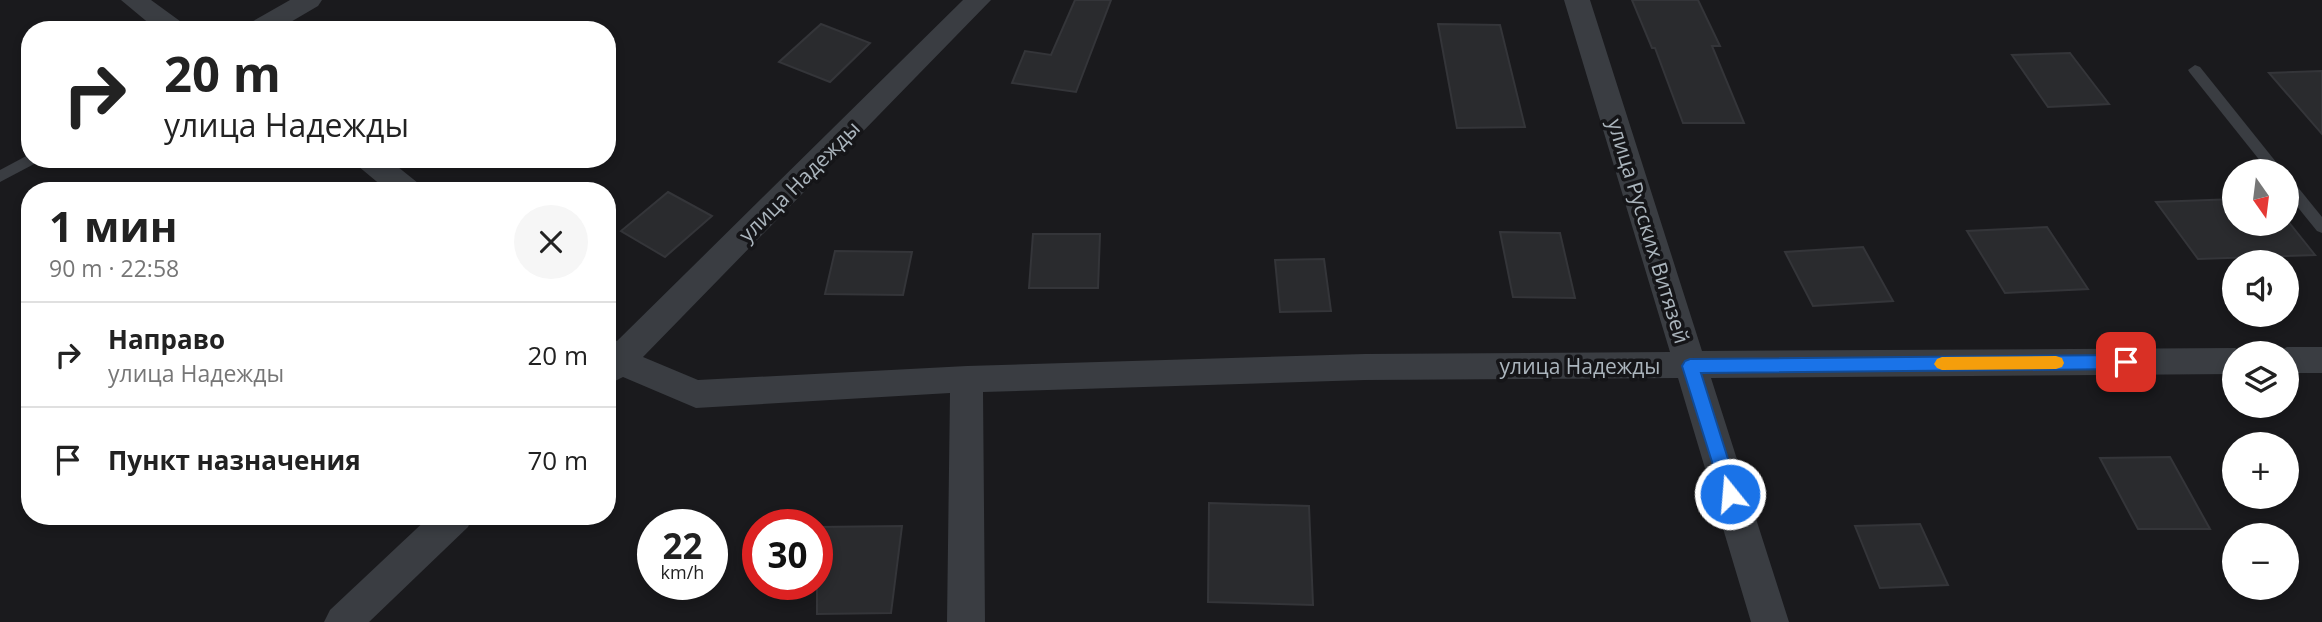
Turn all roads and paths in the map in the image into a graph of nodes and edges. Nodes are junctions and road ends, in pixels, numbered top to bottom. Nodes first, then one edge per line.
1 (134, 0) edge
2 (309, 0) edge
3 (978, 0) edge
4 (1577, 0) edge
5 (163, 21) edge
6 (273, 21) edge
7 (2195, 70) dead end
8 (2267, 159) edge
9 (21, 165) edge
10 (379, 168) edge
11 (0, 177) edge
12 (397, 182) edge
13 (2300, 200) edge
14 (2322, 228) edge
15 (616, 356) edge
16 (2299, 360) edge
17 (2322, 360) edge
18 (2222, 361) edge
19 (616, 363) edge
20 (1690, 366) junction
21 (967, 379) junction
22 (445, 525) edge
23 (343, 622) edge
24 (966, 622) edge
25 (1770, 622) edge

1 - 5 street
2 - 6 street
3 - 15 street, улица Надежды
4 - 20 street, улица Русских Витязей
7 - 8 lane
9 - 11 lane
10 - 12 street
13 - 14 lane
16 - 17 street
18 - 20 street, улица Надежды
19 - 21 street, улица Надежды
20 - 21 street, улица Надежды
20 - 25 street, улица Русских Витязей
21 - 24 street
22 - 23 street

